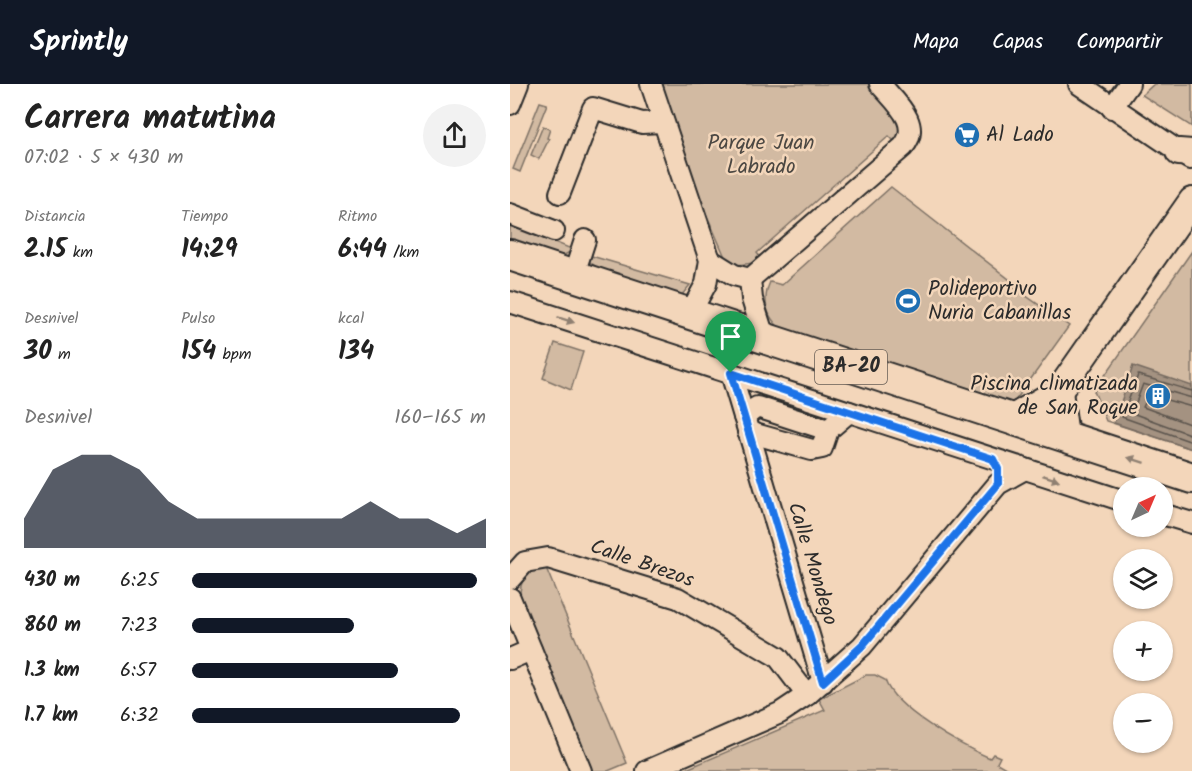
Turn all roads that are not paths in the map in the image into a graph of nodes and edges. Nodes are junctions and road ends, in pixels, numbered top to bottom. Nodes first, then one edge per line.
1 (518, 84) edge
2 (651, 84) edge
3 (880, 84) edge
4 (1079, 84) edge
5 (1129, 84) edge
6 (510, 104) edge
7 (1112, 108) junction
8 (662, 122) junction
9 (1188, 155) edge
10 (560, 193) dead end
11 (1192, 201) edge
12 (510, 214) edge
13 (555, 231) dead end
14 (585, 240) dead end
15 (510, 255) edge
16 (710, 260) junction
17 (510, 276) edge
18 (573, 277) junction
19 (742, 277) junction
20 (706, 284) junction
21 (510, 302) edge
22 (689, 315) junction
23 (765, 339) junction
24 (731, 373) junction
25 (1059, 391) junction
26 (849, 412) junction
27 (1011, 419) junction
28 (746, 424) junction
29 (1065, 436) junction
30 (993, 459) junction
31 (1025, 469) junction
32 (1123, 477) edge
33 (1192, 478) edge
34 (998, 484) junction
35 (1173, 493) edge
36 (1113, 497) edge
37 (1192, 499) edge
38 (1173, 517) edge
39 (1192, 523) edge
40 (510, 579) edge
41 (510, 598) edge
42 (531, 650) junction
43 (510, 658) edge
44 (823, 682) junction
45 (807, 695) junction
46 (581, 771) edge
47 (647, 771) edge

1 - 6 street
2 - 8 street
3 - 19 street
4 - 7 street
5 - 7 street
7 - 9 street
8 - 10 street
8 - 16 street
11 - 25 main road
12 - 13 street
14 - 18 street
15 - 18 highway, BA-20
16 - 19 street
16 - 20 street
17 - 32 highway, BA-20
18 - 22 highway, BA-20
19 - 20 street
19 - 23 street
20 - 22 street
21 -> 24 street
22 - 23 highway, BA-20
23 - 27 highway, BA-20
24 - 26 street
24 - 28 street, Calle Mondego
25 - 27 main road
25 - 29 main road
26 - 28 street
26 - 30 street
27 - 29 highway, BA-20
28 - 44 street, Calle Mondego
33 -> 29 highway, BA-20
30 - 31 street
30 - 34 street
31 - 34 street
31 -> 36 street
34 - 44 street
35 - 37 highway
38 - 39 street
40 - 45 street, Calle Brezos
41 - 42 street
42 - 43 street
42 - 46 street
44 - 45 street
45 - 47 street

